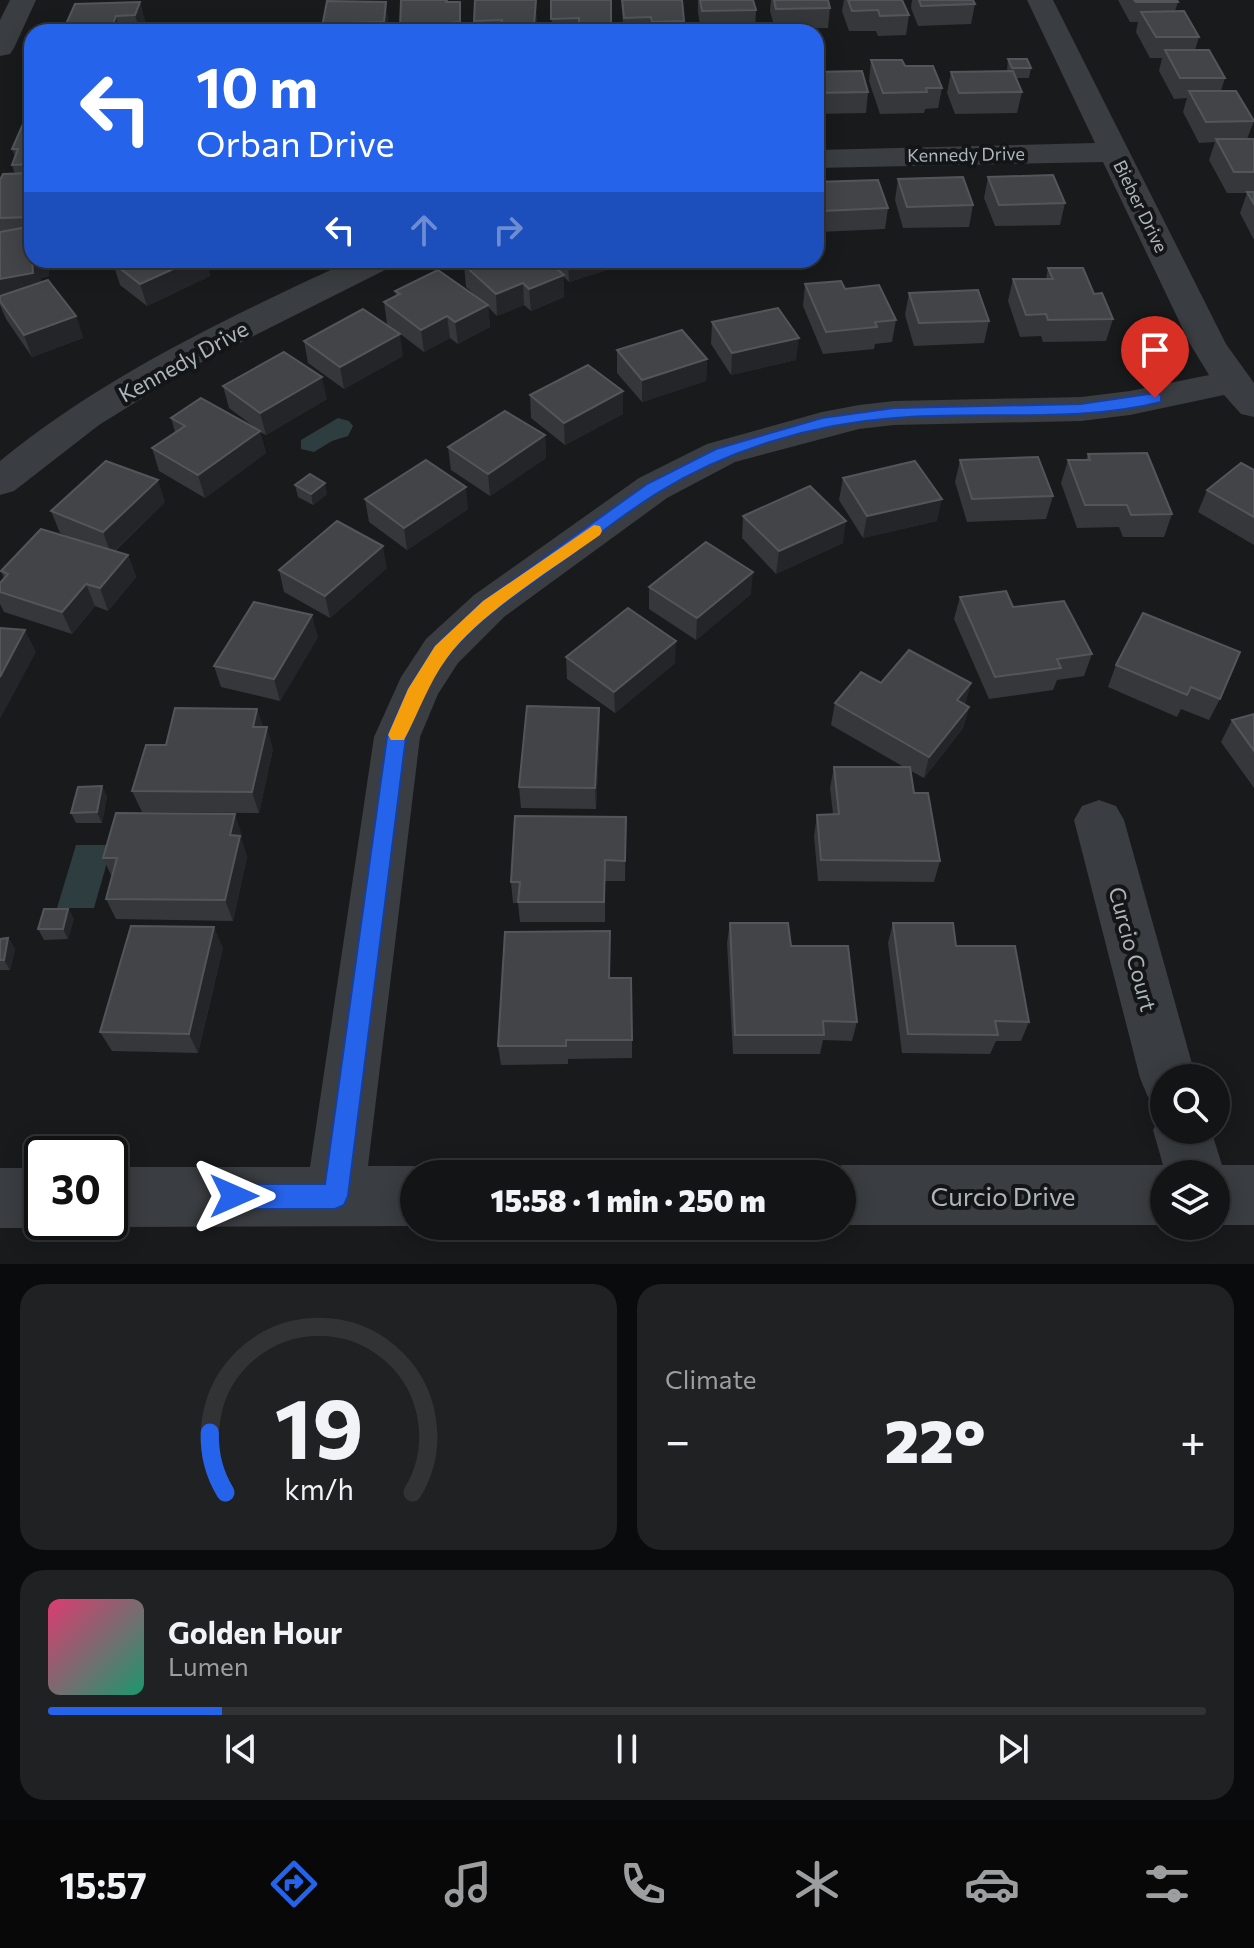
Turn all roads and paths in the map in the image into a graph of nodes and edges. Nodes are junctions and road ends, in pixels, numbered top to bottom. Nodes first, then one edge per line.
1 (23, 0) edge
2 (1040, 0) edge
3 (0, 48) edge
4 (1115, 152) junction
5 (824, 159) edge
6 (363, 268) edge
7 (1243, 393) edge
8 (9, 461) edge
9 (1099, 820) dead end
10 (1164, 1064) edge
11 (856, 1195) edge
12 (1150, 1195) edge
13 (1230, 1195) edge
14 (1254, 1195) edge
15 (335, 1196) junction
16 (400, 1196) edge
17 (128, 1197) edge
18 (0, 1198) edge
19 (24, 1198) edge

1 - 3 street
2 - 4 street, Bieber Drive
4 - 5 street, Kennedy Drive
4 - 7 street, Bieber Drive
6 - 8 street, Kennedy Drive
7 - 15 street
9 - 10 street, Curcio Court
11 - 12 street, Curcio Drive
13 - 14 street
15 - 16 street
15 - 17 street
18 - 19 street

